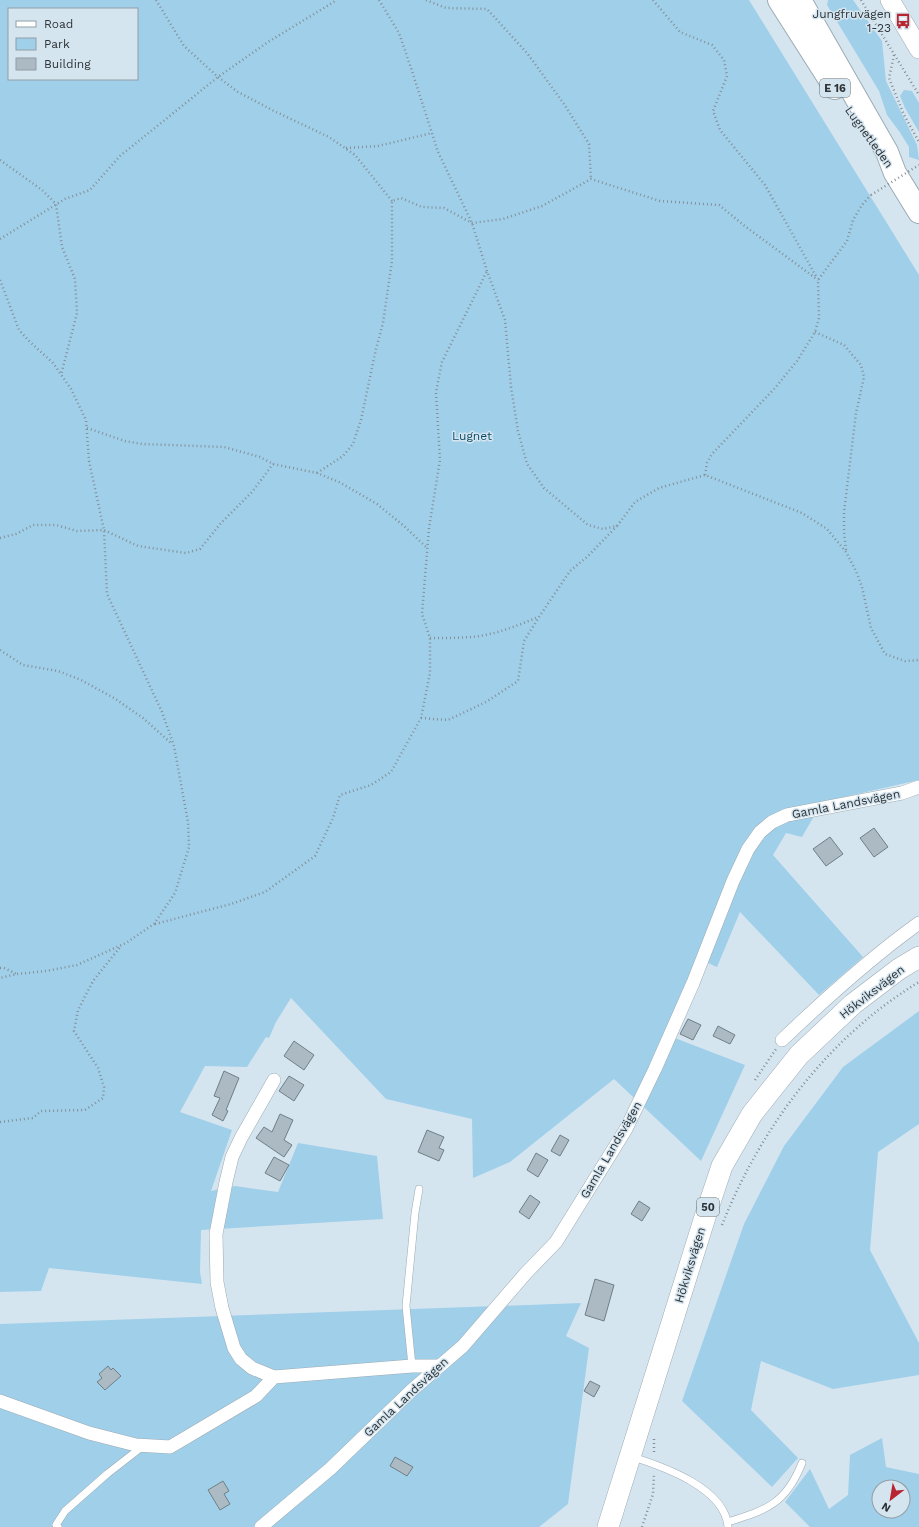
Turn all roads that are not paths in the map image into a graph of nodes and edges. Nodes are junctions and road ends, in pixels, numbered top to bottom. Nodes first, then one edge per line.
1 (779, 0) edge
2 (800, 0) edge
3 (890, 0) edge
4 (919, 49) edge
5 (896, 173) junction
6 (919, 212) edge
7 (919, 787) edge
8 (919, 923) edge
9 (919, 957) edge
10 (782, 1040) dead end
11 (274, 1080) dead end
12 (420, 1189) dead end
13 (412, 1366) junction
14 (438, 1366) junction
15 (274, 1377) junction
16 (0, 1401) edge
17 (143, 1445) junction
18 (630, 1456) junction
19 (802, 1463) dead end
20 (728, 1524) edge
21 (58, 1527) edge
22 (261, 1527) edge
23 (608, 1527) edge

1 - 5 highway, Lugnetleden / E 16
2 - 5 highway, Lugnetleden / E 16
3 - 4 street
5 - 6 highway, Lugnetleden / E 16
7 - 14 street, Gamla Landsvägen
8 - 10 street
9 - 18 main road, Hökviksvägen / 50
11 - 15 street
12 - 13 lane
13 - 14 street
13 - 15 street
14 - 22 street, Gamla Landsvägen
15 - 17 street
16 - 17 street
17 - 21 lane
18 - 20 lane
18 - 23 main road, Hökviksvägen / 50
19 - 20 lane

